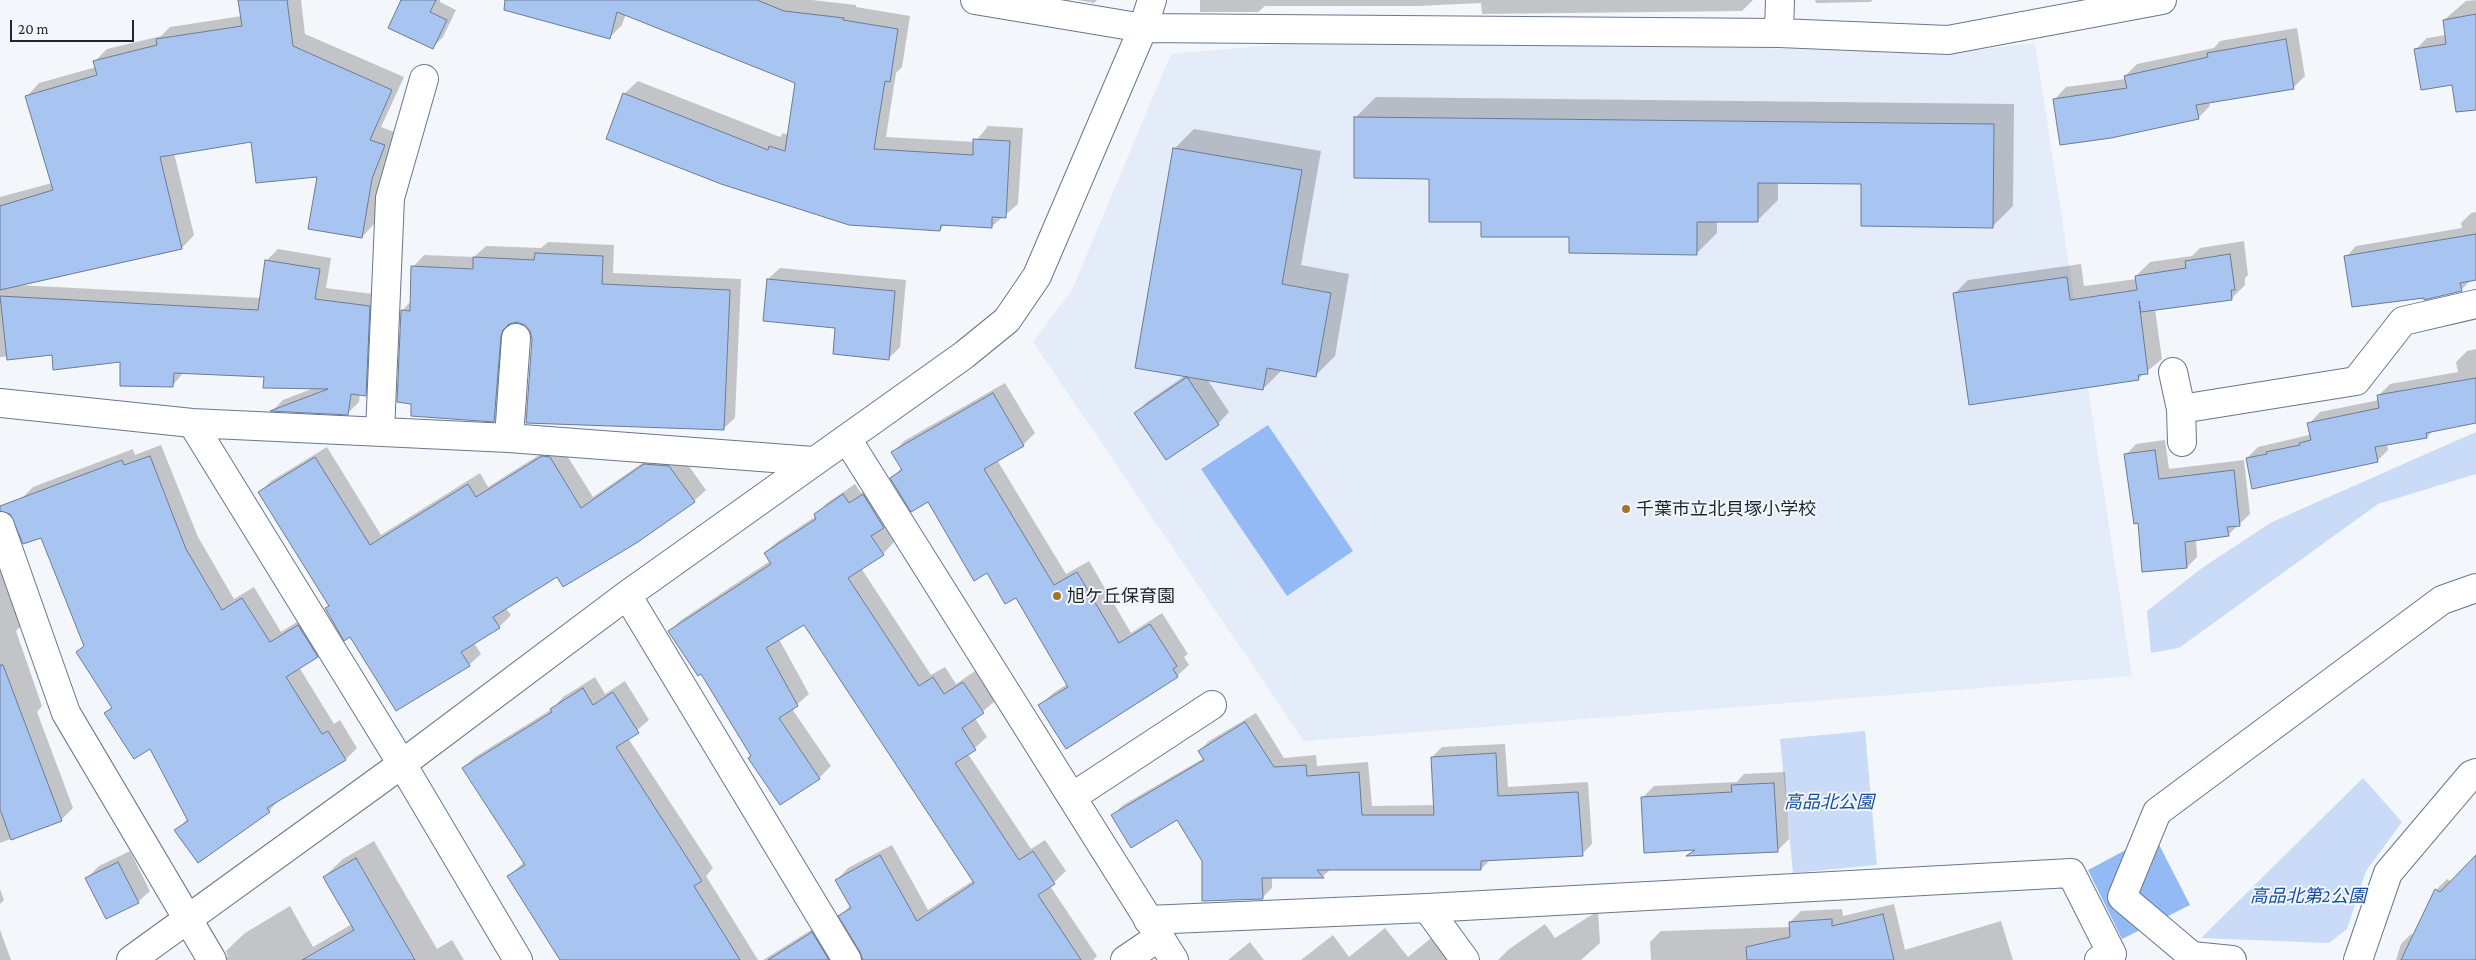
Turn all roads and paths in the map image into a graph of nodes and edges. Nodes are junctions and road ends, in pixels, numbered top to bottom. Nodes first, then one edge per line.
1 (975, 0) edge
2 (1152, 0) edge
3 (1780, 0) edge
4 (2162, 0) edge
5 (1143, 28) junction
6 (1779, 33) junction
7 (424, 79) dead end
8 (2476, 304) edge
9 (516, 338) dead end
10 (2173, 372) dead end
11 (0, 402) edge
12 (2181, 409) junction
13 (192, 423) junction
14 (380, 432) junction
15 (509, 438) junction
16 (847, 439) junction
17 (2182, 442) dead end
18 (813, 461) junction
19 (0, 526) edge
20 (2476, 588) edge
21 (627, 595) junction
22 (1212, 704) dead end
23 (402, 764) junction
24 (2476, 773) edge
25 (1072, 797) junction
26 (1427, 908) junction
27 (188, 918) junction
28 (1154, 928) junction
29 (131, 960) edge
30 (212, 960) edge
31 (518, 960) edge
32 (846, 960) edge
33 (1125, 960) edge
34 (1174, 960) edge
35 (1465, 960) edge
36 (2099, 960) edge
37 (2232, 960) edge
38 (2358, 960) edge

1 - 5 street
2 - 5 street
3 - 6 street
4 - 6 street
5 - 6 street
5 - 16 street
7 - 14 street
8 - 12 street
9 - 15 street
10 - 12 street
11 - 13 street
12 - 17 street
13 - 14 street
13 - 23 street
14 - 15 street
15 - 18 street
16 - 18 street
16 - 25 street
18 - 21 street
19 - 27 street
20 - 37 street
21 - 23 street
21 - 32 street
22 - 25 street
23 - 27 street
23 - 31 street
24 - 38 street
25 - 28 street
26 - 28 street
26 - 35 street
26 - 36 street
27 - 29 street
27 - 30 street
28 - 33 street
28 - 34 street

